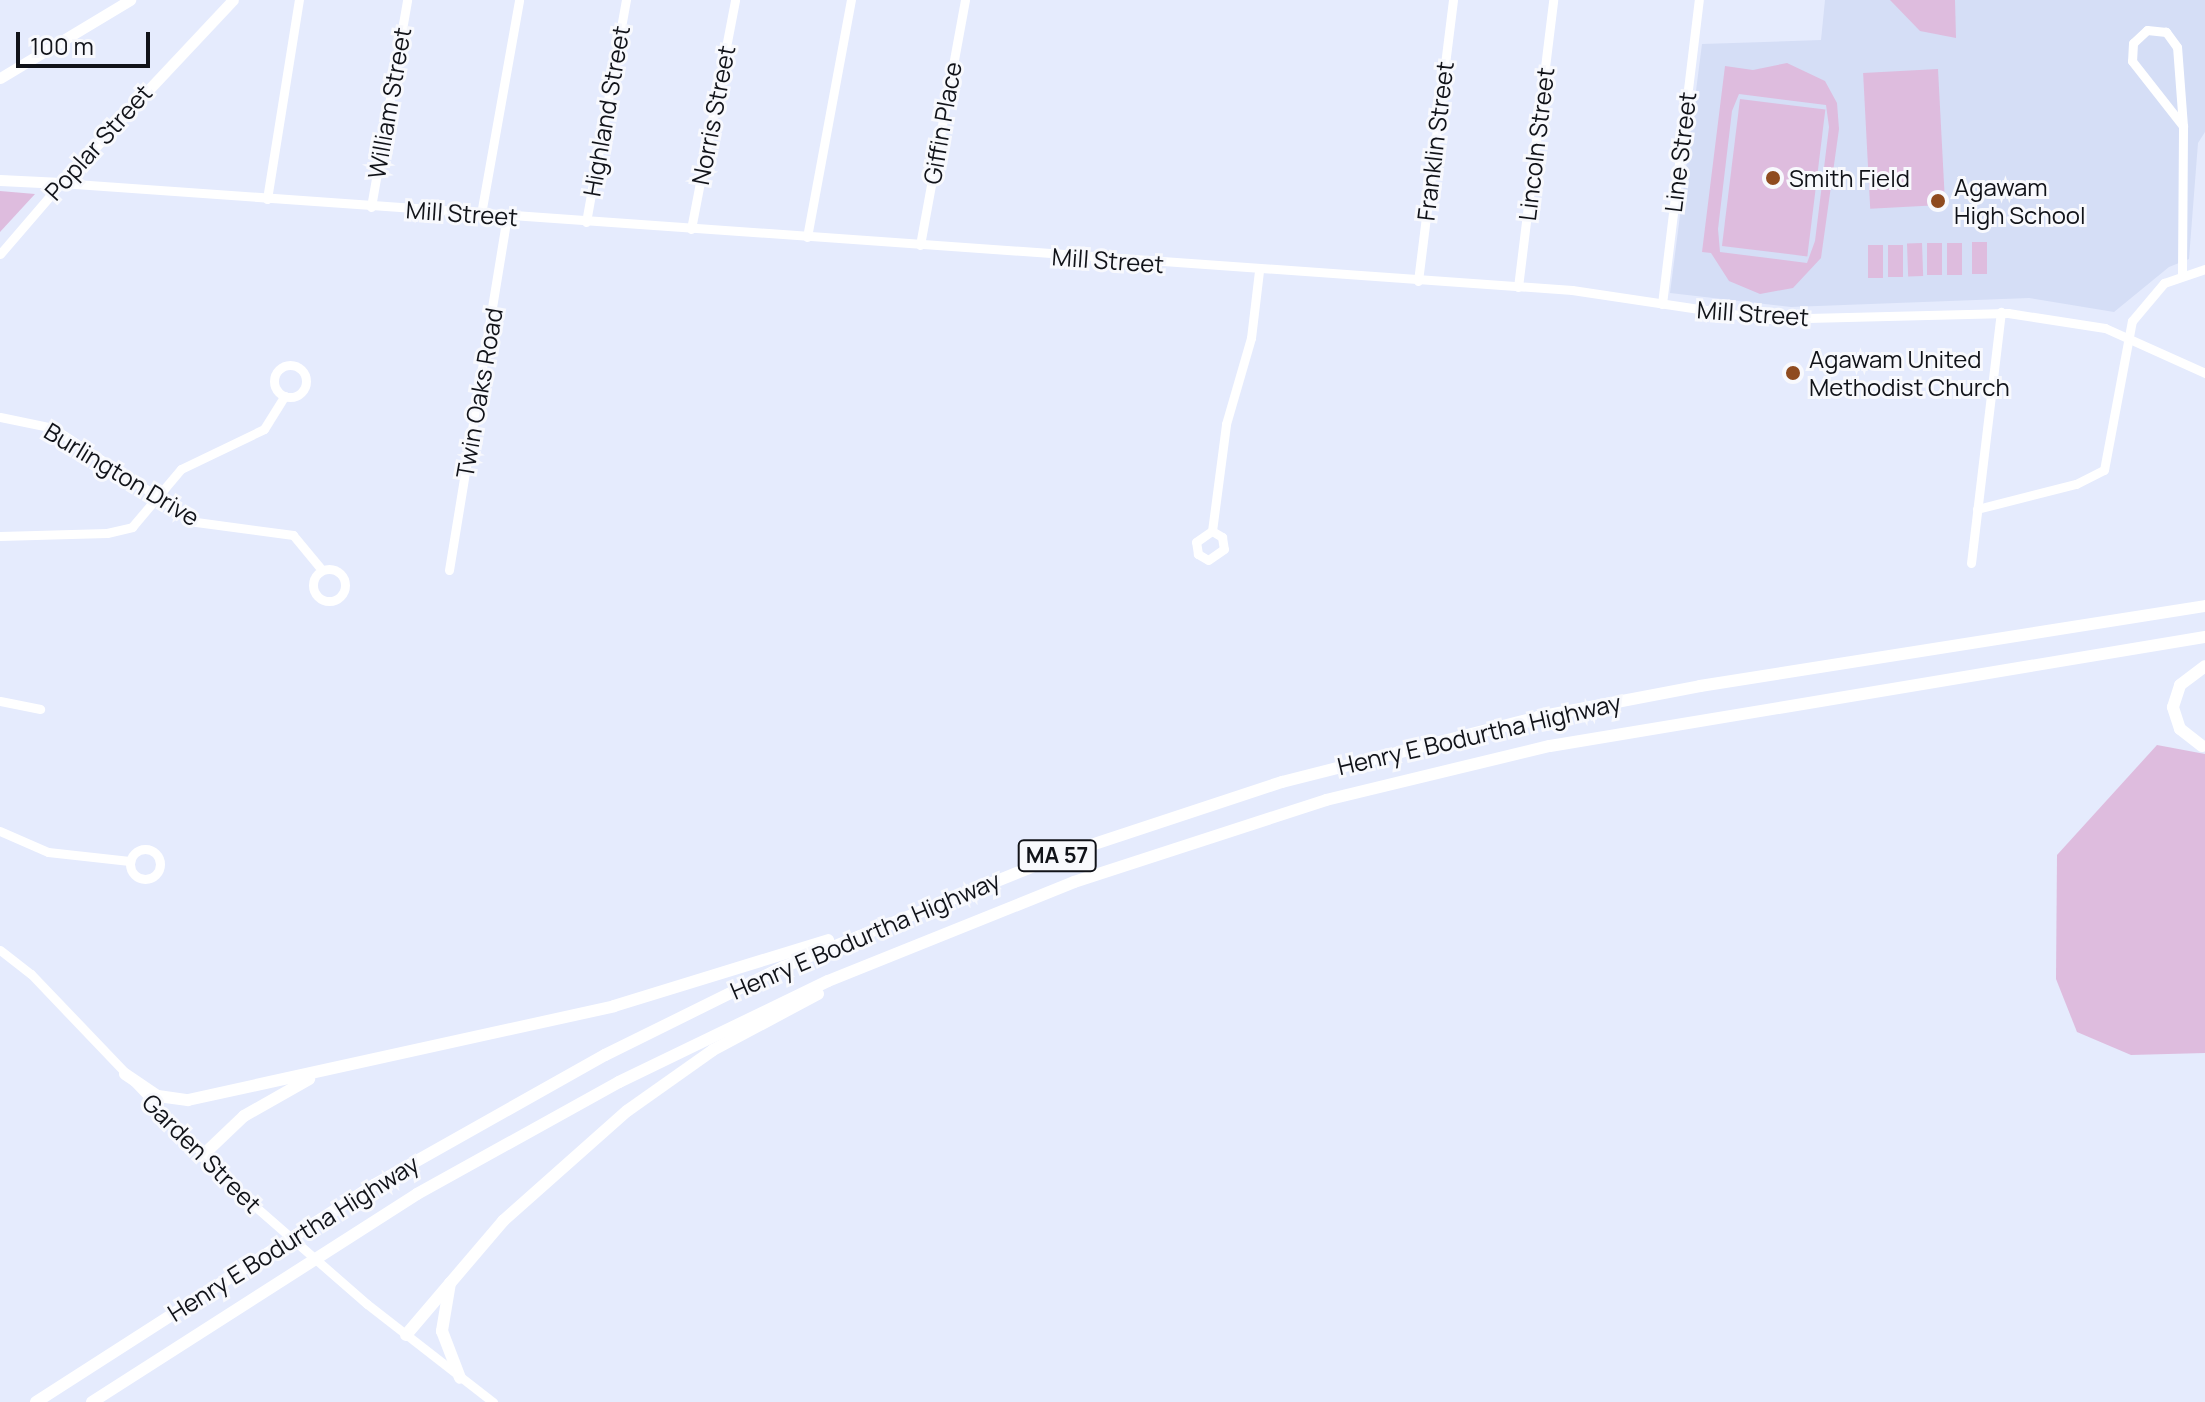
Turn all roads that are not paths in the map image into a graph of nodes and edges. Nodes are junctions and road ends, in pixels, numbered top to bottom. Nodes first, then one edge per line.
1 (130, 0) edge
2 (233, 0) edge
3 (299, 0) edge
4 (407, 0) edge
5 (519, 0) edge
6 (626, 0) edge
7 (735, 0) edge
8 (851, 0) edge
9 (965, 0) edge
10 (1453, 0) edge
11 (1553, 0) edge
12 (1699, 0) edge
13 (0, 78) edge
14 (2183, 126) junction
15 (0, 180) edge
16 (61, 183) junction
17 (267, 199) junction
18 (371, 207) junction
19 (481, 214) junction
20 (507, 216) junction
21 (586, 222) junction
22 (691, 229) junction
23 (807, 237) junction
24 (920, 245) junction
25 (0, 254) edge
26 (2205, 269) edge
27 (1259, 271) junction
28 (2182, 273) junction
29 (1418, 281) junction
30 (1518, 287) junction
31 (1662, 304) junction
32 (2001, 312) junction
33 (2126, 335) junction
34 (2205, 373) edge
35 (285, 396) dead end
36 (0, 417) edge
37 (158, 499) junction
38 (1977, 509) junction
39 (1212, 531) dead end
40 (0, 536) edge
41 (1971, 563) dead end
42 (322, 570) dead end
43 (449, 570) dead end
44 (2205, 606) edge
45 (2205, 637) edge
46 (2205, 666) edge
47 (0, 701) edge
48 (40, 709) dead end
49 (2204, 747) edge
50 (0, 832) edge
51 (130, 861) dead end
52 (908, 915) junction
53 (982, 917) junction
54 (0, 950) edge
55 (358, 1063) junction
56 (125, 1074) junction
57 (202, 1156) junction
58 (465, 1260) junction
59 (406, 1335) junction
60 (460, 1378) junction
61 (36, 1402) edge
62 (92, 1402) edge
63 (493, 1402) edge

1 - 13 main road
2 - 16 main road, Poplar Street
3 - 17 street
4 - 18 street, William Street
5 - 19 street
6 - 21 street, Highland Street
7 - 22 street, Norris Street
8 - 23 street
9 - 24 street, Giffin Place
10 - 29 street, Franklin Street
11 - 30 street, Lincoln Street
12 - 31 street, Line Street
14 - 14 street
14 - 28 street
15 - 16 main road, Mill Street
16 - 17 street, Mill Street
16 - 25 street, Poplar Street
17 - 18 street, Mill Street
18 - 19 street, Mill Street
19 - 20 street, Mill Street
20 - 21 street, Mill Street
20 - 43 street, Twin Oaks Road
21 - 22 street, Mill Street
22 - 23 street, Mill Street
23 - 24 street, Mill Street
24 - 27 street, Mill Street
26 - 28 street
27 - 29 street, Mill Street
27 - 39 street
28 - 33 street
29 - 30 street, Mill Street
30 - 31 street, Mill Street
31 - 32 street, Mill Street
32 - 33 street, Mill Street
32 - 38 street
33 - 34 street, Mill Street
33 - 38 street
35 - 37 street
36 - 37 street, Burlington Drive
37 - 40 street
37 - 42 street, Burlington Drive
38 - 41 street
44 - 52 highway, Henry E Bodurtha Highway / MA 57
45 - 53 highway, Henry E Bodurtha Highway / MA 57
46 - 49 highway
47 - 48 street
50 - 51 street
52 - 55 highway
52 - 61 highway, Henry E Bodurtha Highway / MA 57
53 - 58 highway
53 - 62 highway, Henry E Bodurtha Highway / MA 57
54 - 56 street, Garden Street
55 - 56 highway
55 - 57 highway
56 - 57 street, Garden Street
57 - 59 street, Garden Street
58 - 59 highway
58 - 60 highway
59 - 60 street, Garden Street
60 - 63 street, Garden Street

